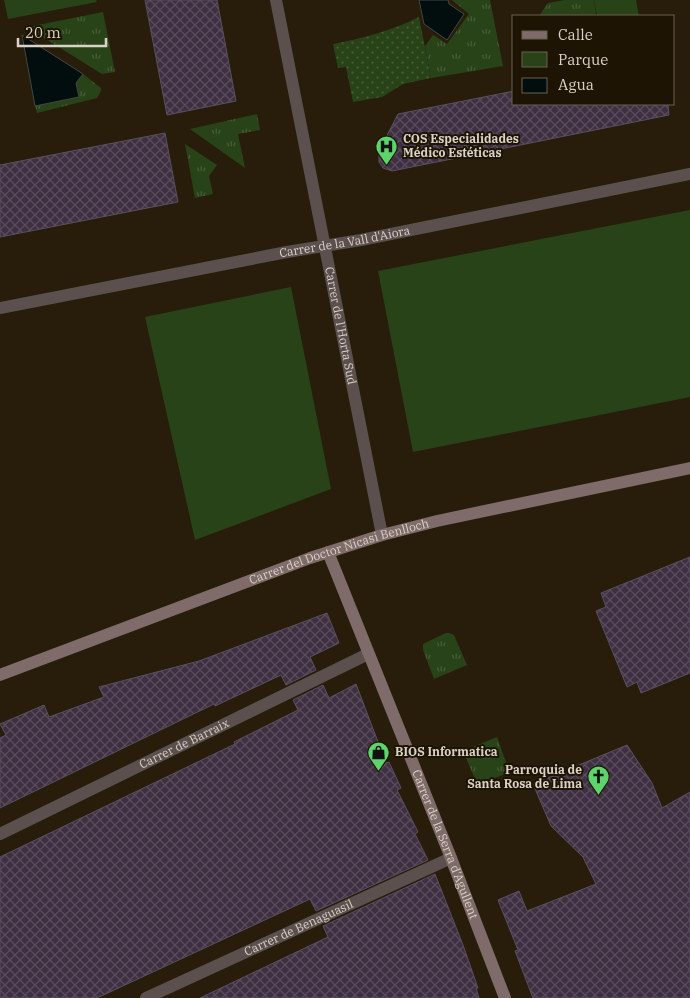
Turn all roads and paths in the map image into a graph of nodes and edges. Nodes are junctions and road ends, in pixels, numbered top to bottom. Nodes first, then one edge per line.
1 (276, 0) edge
2 (690, 174) edge
3 (325, 247) junction
4 (0, 308) edge
5 (690, 468) edge
6 (382, 535) junction
7 (328, 552) junction
8 (368, 654) junction
9 (0, 675) edge
10 (0, 834) edge
11 (451, 858) junction
12 (146, 998) edge
13 (505, 998) edge

1 - 3 street, Carrer de l'Horta Sud
2 - 3 street, Carrer de la Vall d'Aiora
3 - 4 street, Carrer de la Vall d'Aiora
3 - 6 street, Carrer de l'Horta Sud
5 - 6 street, Carrer del Doctor Nicasi Benlloch
6 - 7 street, Carrer del Doctor Nicasi Benlloch
7 - 8 street, Carrer de la Serra d'Agullent
7 - 9 street, Carrer del Doctor Nicasi Benlloch
8 - 10 street, Carrer de Barraix
8 - 11 street, Carrer de la Serra d'Agullent
11 - 12 street, Carrer de Benaguasil
11 - 13 street, Carrer de la Serra d'Agullent

